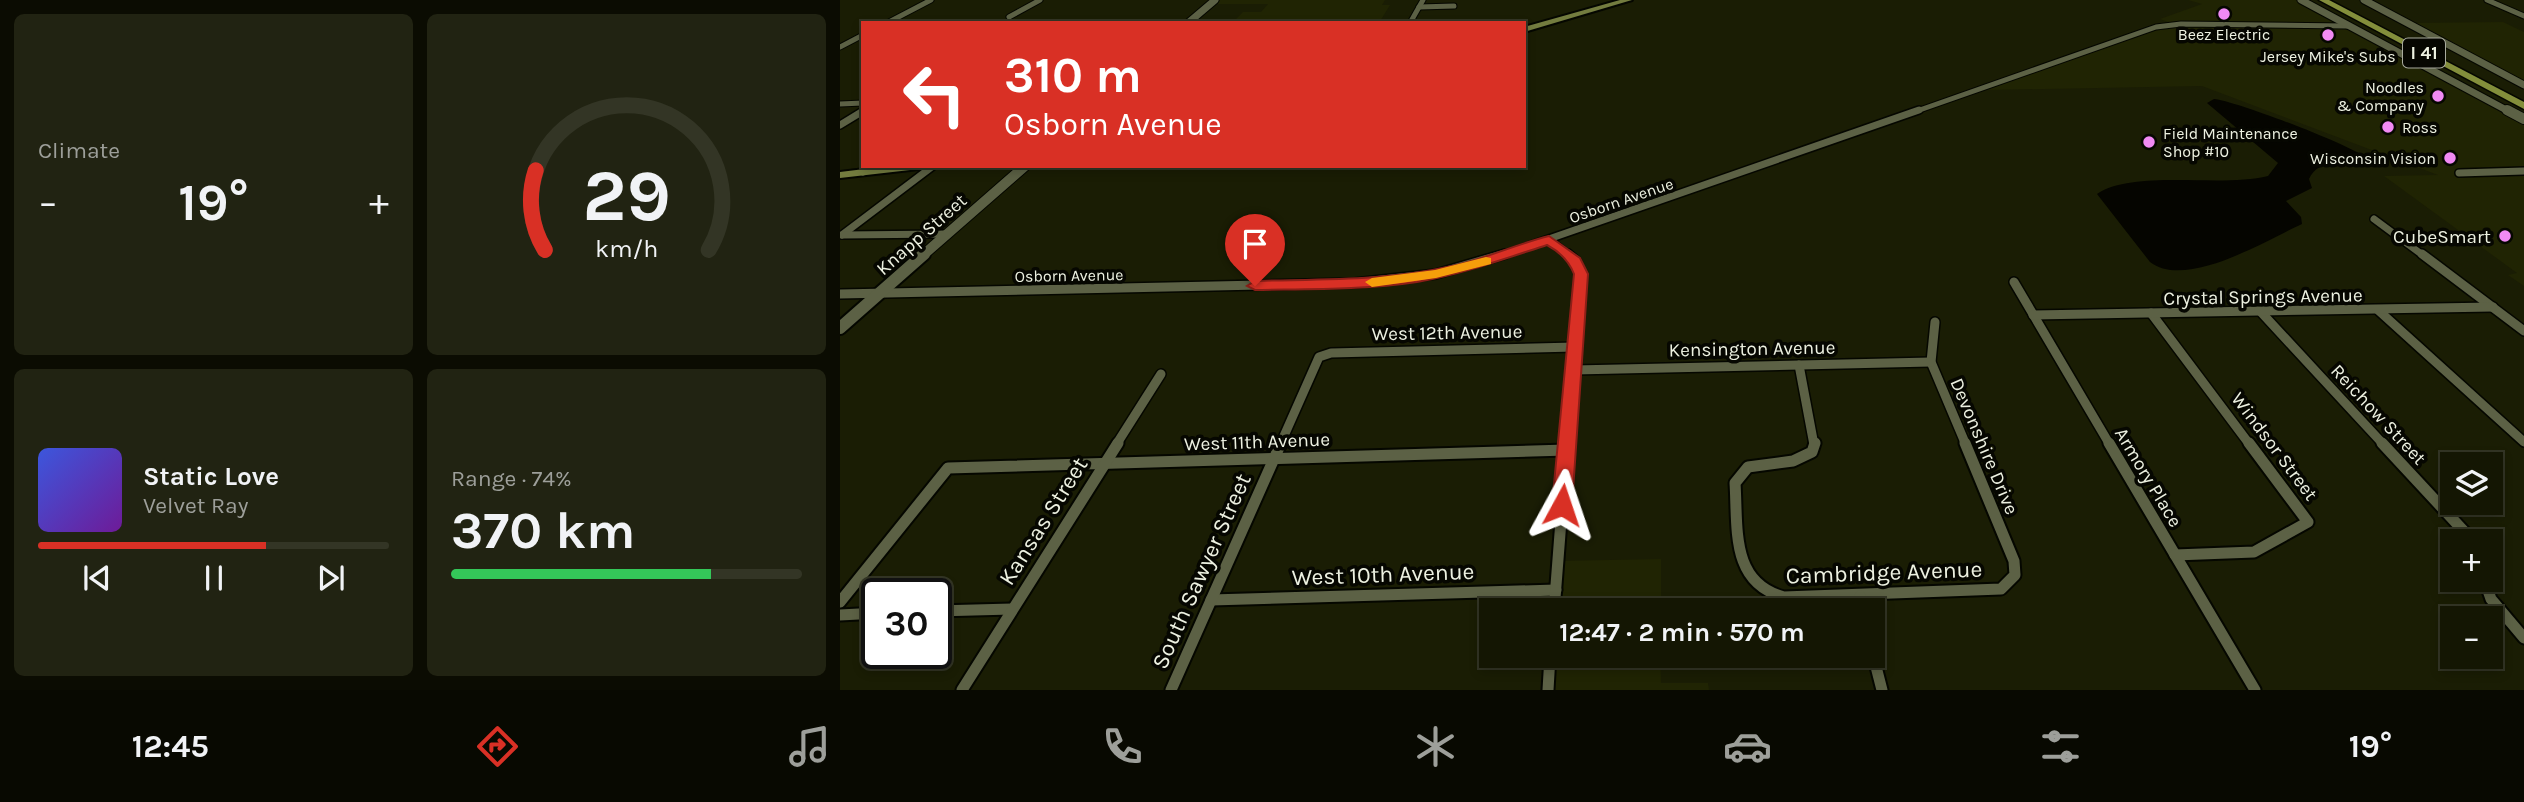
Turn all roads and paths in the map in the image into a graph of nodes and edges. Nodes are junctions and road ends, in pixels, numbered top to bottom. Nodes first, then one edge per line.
1 (931, 0) edge
2 (1040, 0) edge
3 (1215, 0) edge
4 (1423, 0) edge
5 (1628, 0) edge
6 (2301, 0) edge
7 (2323, 0) edge
8 (2337, 0) edge
9 (2364, 0) edge
10 (2487, 0) edge
11 (1454, 6) dead end
12 (1419, 7) junction
13 (2524, 16) edge
14 (1009, 17) dead end
15 (891, 21) edge
16 (1190, 21) edge
17 (1411, 21) edge
18 (2347, 26) junction
19 (1526, 29) edge
20 (861, 37) edge
21 (849, 42) junction
22 (861, 42) edge
23 (840, 45) edge
24 (2524, 85) edge
25 (2524, 97) edge
26 (861, 103) edge
27 (840, 104) edge
28 (2524, 106) edge
29 (861, 112) edge
30 (2524, 119) edge
31 (840, 125) edge
32 (930, 168) edge
33 (1023, 168) edge
34 (867, 169) edge
35 (2524, 171) edge
36 (2459, 173) dead end
37 (840, 175) edge
38 (2374, 219) dead end
39 (947, 234) junction
40 (841, 235) edge
41 (1549, 240) junction
42 (2014, 282) dead end
43 (880, 293) junction
44 (840, 294) edge
45 (2493, 307) junction
46 (2378, 310) junction
47 (2260, 311) junction
48 (2151, 313) junction
49 (2033, 315) junction
50 (1935, 322) dead end
51 (840, 328) edge
52 (2524, 331) edge
53 (1575, 347) junction
54 (1321, 355) joint
55 (1930, 362) junction
56 (1799, 365) junction
57 (1574, 370) junction
58 (1161, 374) dead end
59 (2524, 442) edge
60 (1567, 450) junction
61 (1273, 458) junction
62 (1103, 463) junction
63 (2462, 529) edge
64 (2175, 555) junction
65 (2012, 581) joint
66 (1556, 590) junction
67 (2490, 592) edge
68 (1860, 596) joint
69 (1555, 598) edge
70 (1211, 600) junction
71 (840, 602) edge
72 (1012, 609) junction
73 (952, 611) edge
74 (861, 614) edge
75 (840, 615) edge
76 (2524, 638) edge
77 (1549, 668) edge
78 (1876, 668) edge
79 (962, 690) edge
80 (1171, 690) edge
81 (1548, 690) edge
82 (1882, 690) edge
83 (2255, 690) edge

1 - 15 street
2 - 14 street
3 - 16 street
4 - 12 street
5 - 19 main road
6 - 18 street
7 - 28 highway, I 41
8 - 25 highway, I 41
9 - 24 street
10 - 13 street
11 - 12 street
12 - 17 street
18 - 30 street
18 - 41 street, Osborn Avenue
20 - 21 street
21 - 22 street
21 - 23 street
26 - 27 street
29 - 31 street
32 - 40 street
33 - 39 street, Knapp Street
34 - 37 main road
35 - 36 street
38 - 45 street
39 - 40 street
39 - 43 street, Knapp Street
41 - 43 street, Osborn Avenue
41 - 53 street
42 - 49 street, Armory Place
43 - 44 street, Osborn Avenue
43 - 51 street, Knapp Street
45 - 46 street, Crystal Springs Avenue
45 - 52 street
46 - 47 street, Crystal Springs Avenue
46 - 59 street
47 - 48 street, Crystal Springs Avenue
47 - 63 street, Reichow Street
48 - 49 street, Crystal Springs Avenue
48 - 64 street, Windsor Street
49 - 64 street, Armory Place
50 - 55 street, Devonshire Drive
53 - 54 street, West 12th Avenue
53 - 57 street
54 - 61 street, South Sawyer Street
55 - 56 street, Kensington Avenue
55 - 65 street, Devonshire Drive
56 - 57 street, Kensington Avenue
56 - 68 street, Cambridge Avenue
57 - 60 street
58 - 62 street, Kansas Street
60 - 61 street, West 11th Avenue
60 - 66 street
61 - 62 street, West 11th Avenue
61 - 70 street, South Sawyer Street
62 - 71 street, West 11th Avenue
62 - 72 street, Kansas Street
64 - 83 street, Armory Place
65 - 68 street, Cambridge Avenue
66 - 69 street
66 - 70 street, West 10th Avenue
67 - 76 street
70 - 80 street, South Sawyer Street
72 - 73 street
72 - 79 street, Kansas Street
74 - 75 street
77 - 81 street
78 - 82 street

